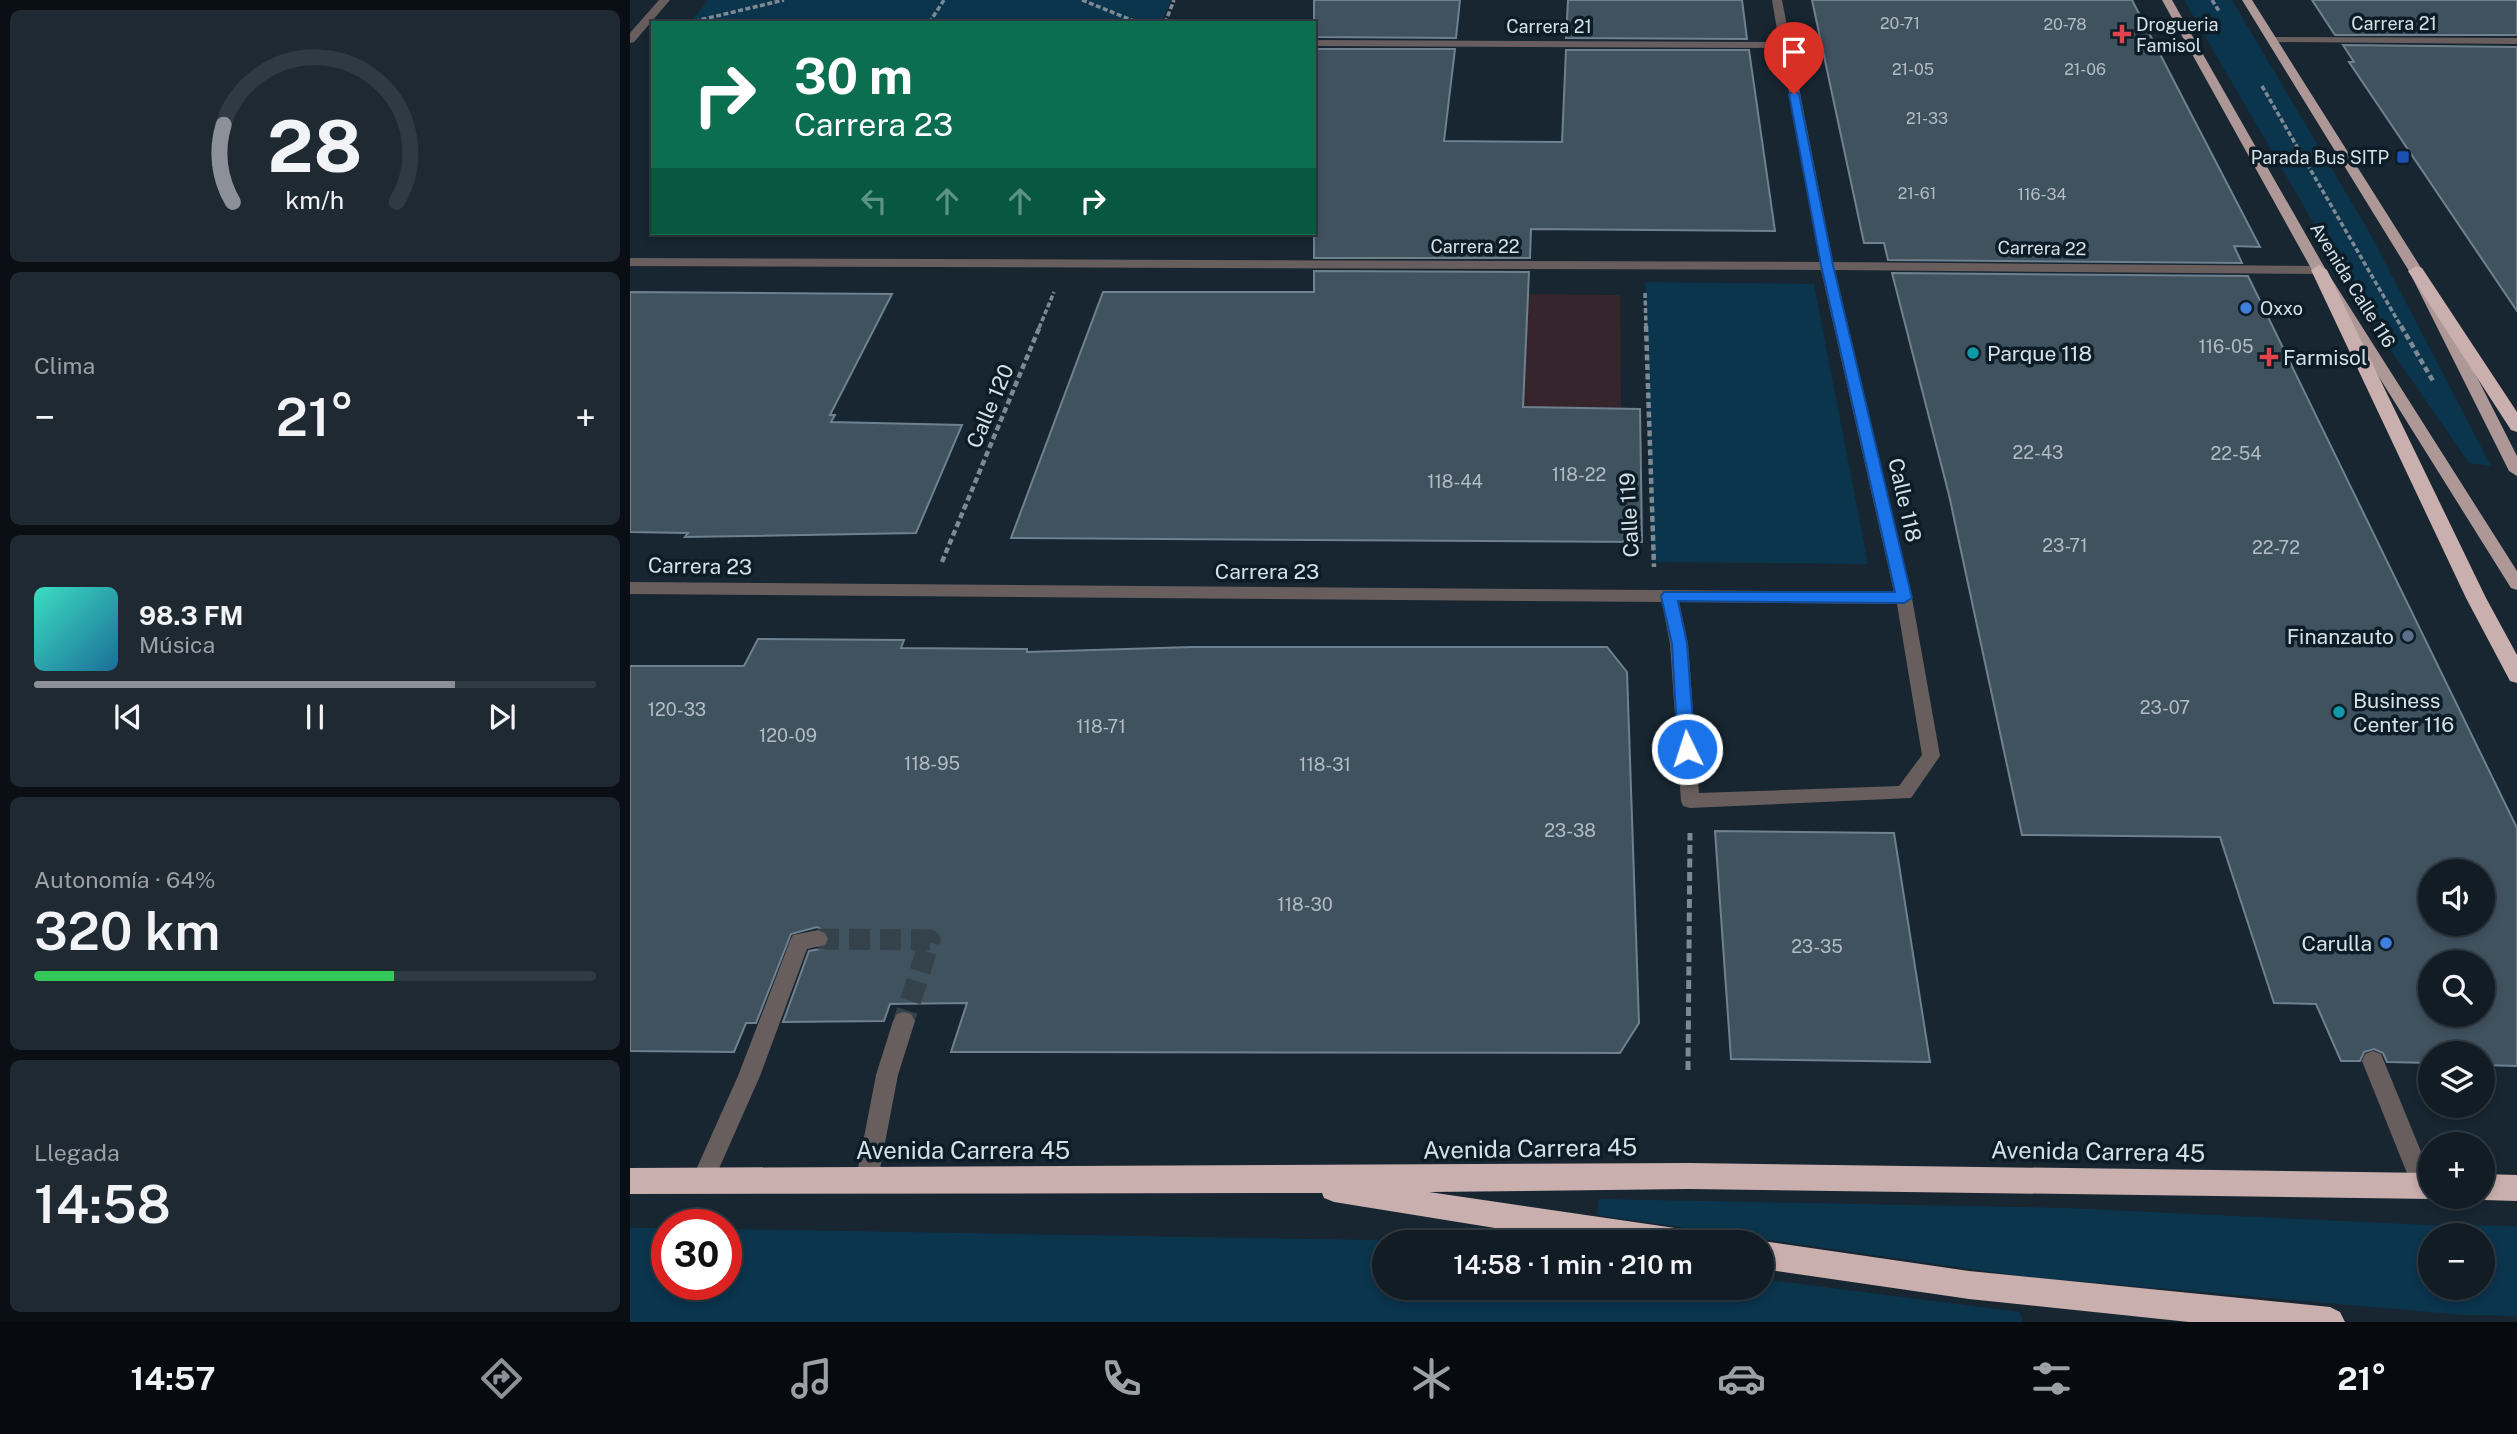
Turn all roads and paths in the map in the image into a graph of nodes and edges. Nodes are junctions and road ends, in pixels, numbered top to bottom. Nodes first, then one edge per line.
1 (665, 0) edge
2 (784, 0) edge
3 (944, 0) edge
4 (1082, 0) edge
5 (1174, 0) edge
6 (1777, 0) edge
7 (2167, 0) edge
8 (2212, 0) edge
9 (2247, 0) edge
10 (2223, 18) dead end
11 (695, 21) edge
12 (930, 21) edge
13 (1134, 21) edge
14 (1166, 21) edge
15 (651, 35) edge
16 (631, 37) edge
17 (2272, 39) junction
18 (2517, 41) edge
19 (1316, 43) edge
20 (1784, 45) junction
21 (2258, 79) dead end
22 (630, 262) edge
23 (1065, 265) junction
24 (1648, 265) junction
25 (1827, 265) junction
26 (2319, 270) junction
27 (2416, 271) junction
28 (2439, 392) dead end
29 (2517, 426) edge
30 (2517, 471) edge
31 (2517, 584) edge
32 (630, 588) edge
33 (930, 591) junction
34 (1669, 596) junction
35 (1904, 598) junction
36 (2517, 675) edge
37 (1690, 801) junction
38 (818, 939) tunnel mouth
39 (904, 1021) tunnel mouth
40 (2373, 1061) dead end
41 (1688, 1070) dead end
42 (2418, 1165) edge
43 (867, 1180) junction
44 (1280, 1180) junction
45 (630, 1181) edge
46 (702, 1181) junction
47 (2418, 1186) edge
48 (2495, 1187) edge
49 (2517, 1188) edge
50 (1590, 1230) edge
51 (1774, 1257) edge
52 (2330, 1322) edge

1 - 16 street
2 - 11 path
3 - 12 path
4 - 13 path
5 - 14 path
6 - 20 street, Calle 118
7 - 26 main road, Avenida Calle 116
8 - 10 path
9 - 17 main road
15 - 16 street
17 - 18 street, Carrera 21
17 - 27 main road
19 - 20 street, Carrera 21
20 - 25 street, Calle 118
21 - 28 path
22 - 23 street, Carrera 22
23 - 24 street, Carrera 22
23 - 33 path, Calle 120
24 - 25 street, Carrera 22
24 - 34 path, Calle 119
25 - 26 street, Carrera 22
25 - 35 street, Calle 118
26 - 31 main road, Avenida Calle 116
26 - 36 highway
27 - 29 highway
27 - 30 main road
32 - 33 street, Carrera 23
33 - 34 street, Carrera 23
34 - 35 street, Carrera 23
34 - 37 street
35 - 37 street, Calle 118
37 - 41 path
38 - 46 street
39 - 43 street
40 - 42 street
43 - 44 highway, Avenida Carrera 45
43 - 46 highway, Avenida Carrera 45
44 - 47 highway, Avenida Carrera 45
44 - 50 highway
45 - 46 highway, Avenida Carrera 45
48 - 49 highway
51 - 52 highway

